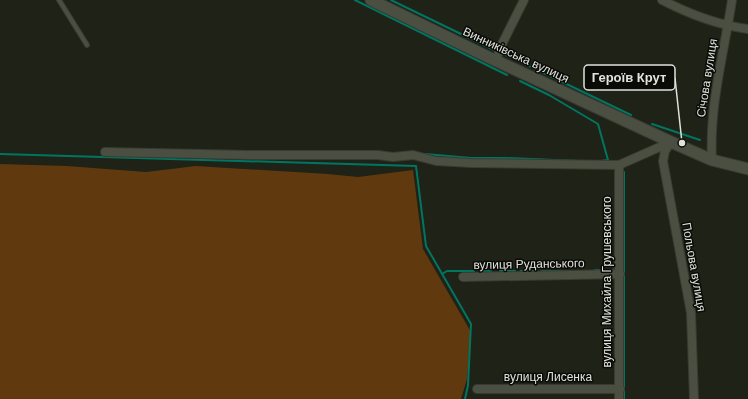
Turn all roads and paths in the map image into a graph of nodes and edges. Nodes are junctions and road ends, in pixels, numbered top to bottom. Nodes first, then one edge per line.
1 (60, 0) edge
2 (371, 0) edge
3 (524, 0) edge
4 (662, 0) edge
5 (732, 0) edge
6 (728, 26) junction
7 (748, 29) edge
8 (87, 45) dead end
9 (496, 60) junction
10 (671, 142) junction
11 (105, 152) dead end
12 (712, 160) junction
13 (619, 165) junction
14 (748, 169) edge
15 (620, 274) junction
16 (463, 277) dead end
17 (477, 389) dead end
18 (620, 389) junction
19 (620, 399) edge
20 (694, 399) edge

1 - 8 lane
2 - 9 main road, Винниківська вулиця
3 - 9 street
4 - 6 street
5 - 6 street, Січова вулиця
6 - 7 street
6 - 12 street, Січова вулиця
9 - 10 main road, Винниківська вулиця
10 - 12 main road, Винниківська вулиця
10 - 13 street
10 - 20 street, Польова вулиця
11 - 13 street
12 - 14 main road, Винниківська вулиця
13 - 15 street, вулиця Михайла Грушевського
15 - 16 street, вулиця Руданського
15 - 18 street, вулиця Михайла Грушевського
17 - 18 street, вулиця Лисенка
18 - 19 street, вулиця Михайла Грушевського

